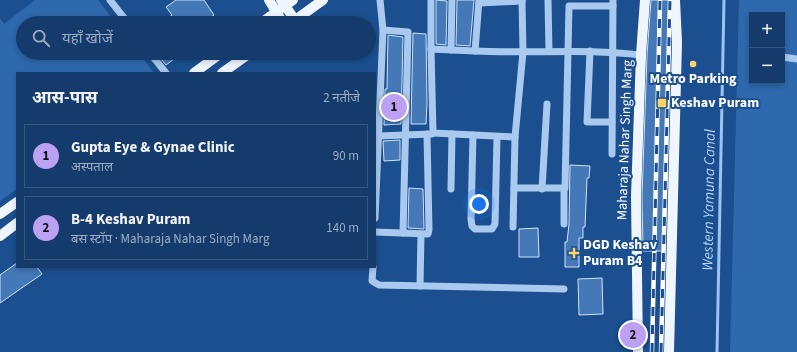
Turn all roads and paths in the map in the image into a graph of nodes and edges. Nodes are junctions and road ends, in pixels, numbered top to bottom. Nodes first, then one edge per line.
1 (110, 0) edge
2 (268, 0) edge
3 (323, 0) edge
4 (380, 0) edge
5 (431, 0) edge
6 (452, 0) edge
7 (522, 0) edge
8 (548, 0) edge
9 (645, 0) edge
10 (676, 0) edge
11 (479, 1) edge
12 (501, 1) edge
13 (568, 3) edge
14 (592, 3) edge
15 (613, 3) edge
16 (284, 4) edge
17 (123, 16) edge
18 (270, 16) edge
19 (283, 16) edge
20 (290, 16) edge
21 (301, 16) edge
22 (383, 30) junction
23 (431, 49) junction
24 (451, 50) junction
25 (568, 50) junction
26 (475, 51) junction
27 (549, 51) junction
28 (590, 51) junction
29 (523, 52) junction
30 (613, 52) junction
31 (641, 55) junction
32 (785, 57) edge
33 (797, 59) edge
34 (156, 60) edge
35 (212, 60) edge
36 (240, 60) edge
37 (165, 72) edge
38 (195, 72) edge
39 (223, 72) edge
40 (547, 104) dead end
41 (612, 122) junction
42 (430, 134) junction
43 (452, 134) junction
44 (405, 135) junction
45 (473, 135) junction
46 (378, 136) junction
47 (497, 136) junction
48 (515, 137) junction
49 (612, 154) dead end
50 (514, 188) junction
51 (451, 189) dead end
52 (542, 189) junction
53 (564, 189) junction
54 (376, 191) edge
55 (16, 203) edge
56 (0, 214) edge
57 (16, 224) edge
58 (564, 224) dead end
59 (513, 226) dead end
60 (376, 232) edge
61 (403, 233) junction
62 (421, 234) junction
63 (0, 236) edge
64 (373, 268) edge
65 (420, 286) junction
66 (564, 289) dead end
67 (638, 352) edge
68 (669, 352) edge

1 - 17 street
2 - 16 main road
3 - 21 main road
4 - 22 street
5 - 23 street
6 - 24 street
7 - 12 street
7 - 29 street
8 - 27 street
9 - 31 main road, Maharaja Nahar Singh Marg
10 - 68 main road
11 - 12 street
11 - 26 street
13 - 14 street
13 - 25 street
14 - 15 street
15 - 30 street
16 - 18 main road
16 - 19 main road
16 - 20 main road
22 - 44 street
22 - 46 street
23 - 24 street
23 - 42 street
24 - 26 street
25 - 27 street
25 - 28 street
25 - 53 street
26 - 29 street
27 - 29 street
28 - 30 street
28 - 41 street
29 - 48 street
30 - 31 street
30 - 41 street
31 - 67 main road, Maharaja Nahar Singh Marg
32 - 33 street
34 - 37 street
35 - 38 main road
36 - 39 main road
40 - 52 street
41 - 49 street
42 - 43 street
42 - 44 street
42 - 62 street
43 - 45 street
43 - 51 street
44 - 46 street
44 - 61 street
45 - 47 street
45 - 47 street
46 - 54 street
47 - 48 street
48 - 50 street
50 - 52 street
50 - 59 street
52 - 53 street
53 - 58 street
55 - 56 main road
57 - 63 main road
60 - 61 street
61 - 62 street
62 - 65 street
64 - 65 street
65 - 66 street

